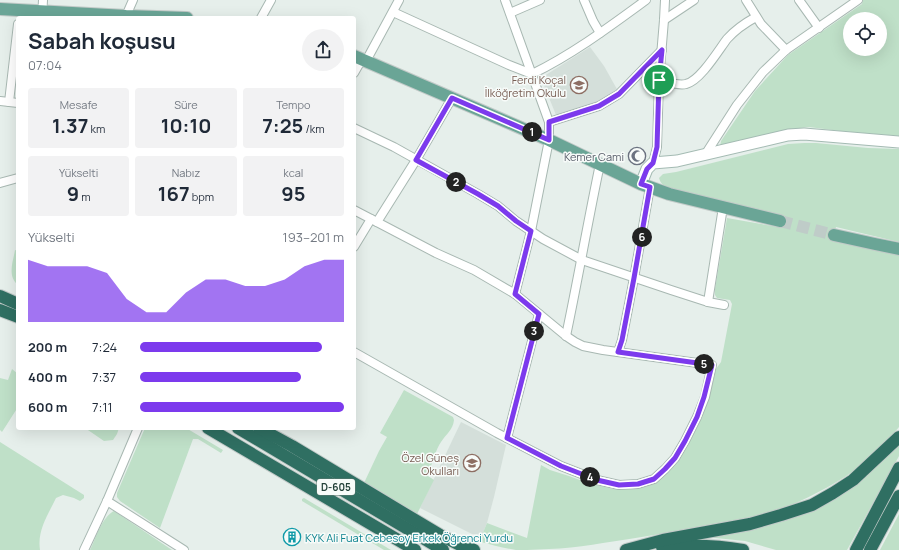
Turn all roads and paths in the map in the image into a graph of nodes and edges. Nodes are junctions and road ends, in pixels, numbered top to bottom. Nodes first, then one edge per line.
1 (133, 0) edge
2 (271, 0) edge
3 (505, 0) edge
4 (584, 0) edge
5 (646, 0) edge
6 (665, 0) edge
7 (694, 0) edge
8 (746, 0) edge
9 (799, 0) edge
10 (858, 0) edge
11 (537, 1) edge
12 (395, 4) edge
13 (0, 9) edge
14 (43, 10) edge
15 (510, 13) junction
16 (19, 14) edge
17 (126, 16) joint
18 (261, 16) edge
19 (756, 17) junction
20 (664, 20) junction
21 (819, 28) junction
22 (600, 33) junction
23 (16, 41) edge
24 (662, 50) junction
25 (786, 50) junction
26 (360, 59) edge
27 (356, 68) edge
28 (532, 74) junction
29 (659, 80) junction
30 (452, 98) junction
31 (0, 101) edge
32 (9, 102) junction
33 (16, 103) edge
34 (549, 122) junction
35 (356, 129) edge
36 (549, 140) junction
37 (899, 142) edge
38 (705, 155) junction
39 (416, 160) junction
40 (653, 163) junction
41 (600, 164) junction
42 (16, 179) edge
43 (0, 183) edge
44 (646, 186) junction
45 (723, 207) junction
46 (356, 211) edge
47 (374, 221) junction
48 (780, 221) tunnel mouth
49 (531, 231) junction
50 (834, 235) tunnel mouth
51 (356, 244) edge
52 (899, 249) edge
53 (582, 260) junction
54 (634, 278) junction
55 (515, 294) junction
56 (0, 296) edge
57 (708, 302) junction
58 (16, 303) edge
59 (724, 305) dead end
60 (0, 310) edge
61 (539, 314) junction
62 (16, 316) edge
63 (566, 336) junction
64 (618, 352) junction
65 (356, 353) edge
66 (137, 430) edge
67 (211, 430) edge
68 (241, 430) edge
69 (263, 430) edge
70 (899, 437) edge
71 (507, 438) junction
72 (899, 468) edge
73 (899, 496) edge
74 (107, 501) junction
75 (346, 509) junction
76 (84, 550) edge
77 (184, 550) edge
78 (404, 550) edge
79 (415, 550) edge
80 (443, 550) edge
81 (474, 550) edge
82 (626, 550) edge
83 (630, 550) edge
84 (743, 550) edge
85 (856, 550) edge
86 (870, 550) edge

1 - 17 street
2 - 18 street
3 - 15 street
4 - 22 street
5 - 22 street
6 - 20 street
7 - 20 street
8 - 19 street
9 - 21 street
10 - 21 street
11 - 15 street
12 - 26 street
12 - 28 street
13 - 16 main road
14 - 16 main road
14 - 17 main road
15 - 28 street
19 - 25 street
19 - 29 street
20 - 24 street
21 - 25 street
22 - 28 street
23 - 32 street
24 - 29 street
24 - 34 street
25 - 38 street
26 - 27 street
26 - 30 main road
28 - 34 street
29 - 40 street
30 - 36 main road
30 - 39 street
31 - 32 street
32 - 33 street
34 - 36 street
35 - 39 street
36 - 41 main road
36 - 49 street
37 - 38 main road
38 - 40 main road
39 - 47 street
39 - 49 street
40 - 44 main road
41 - 44 main road
41 - 53 street
42 - 43 street
44 - 45 main road
44 - 54 street
45 - 48 main road
45 - 57 street
46 - 47 street
47 - 51 street
47 - 55 street
49 - 53 street
49 - 55 street
50 - 52 main road
53 - 54 street
53 - 63 street
54 - 57 street
54 - 64 street
55 - 61 street
56 - 58 highway
57 - 59 street
60 - 62 highway
61 - 63 street
61 - 71 street
63 - 64 street
64 - 71 street
65 - 71 street
66 - 74 street
67 - 75 highway, D-605
68 - 80 highway, D-605
69 - 81 highway
70 - 82 highway
72 - 85 highway
73 - 86 highway
74 - 76 street
74 - 77 street
75 - 78 highway
75 - 79 highway, D-605
83 - 84 highway

